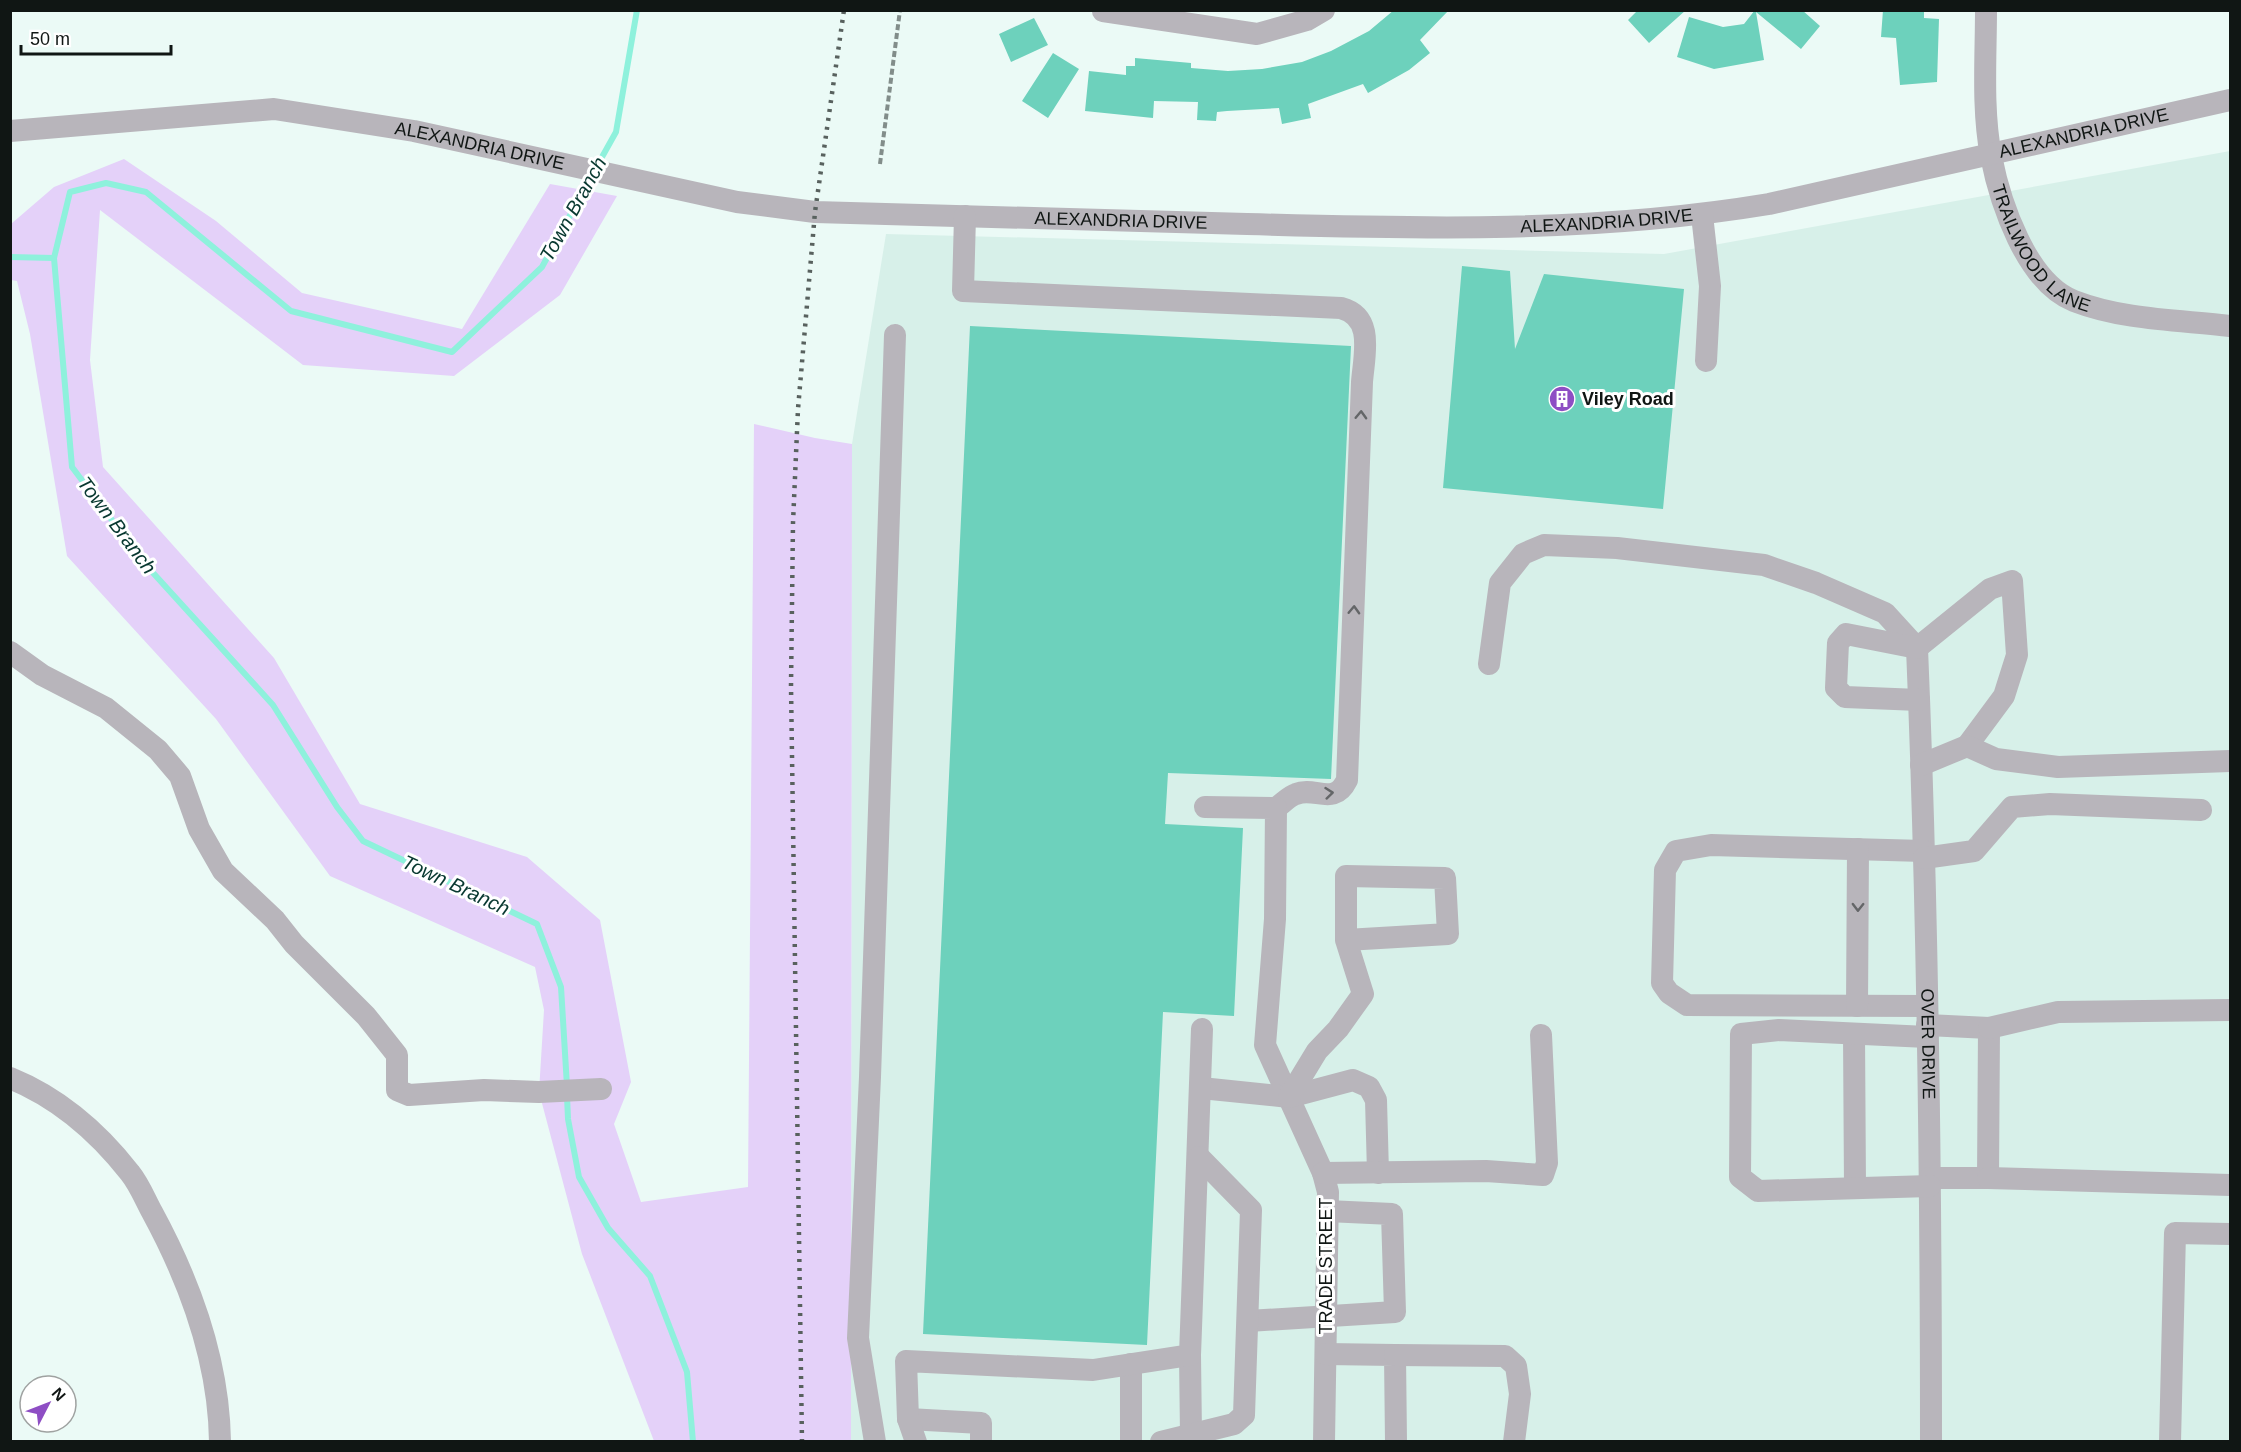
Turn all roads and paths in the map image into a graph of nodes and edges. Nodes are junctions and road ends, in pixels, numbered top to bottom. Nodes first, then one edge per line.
1 (900, 10) edge
2 (1324, 10) edge
3 (1986, 10) edge
4 (1103, 11) edge
5 (2230, 100) edge
6 (10, 131) edge
7 (1991, 155) junction
8 (880, 164) dead end
9 (1702, 215) junction
10 (965, 216) junction
11 (2230, 326) edge
12 (895, 335) dead end
13 (1706, 361) dead end
14 (1917, 648) junction
15 (10, 652) edge
16 (1489, 664) dead end
17 (1919, 700) junction
18 (1967, 746) junction
19 (2230, 761) edge
20 (1921, 765) junction
21 (1205, 807) dead end
22 (1276, 808) junction
23 (2201, 810) dead end
24 (1858, 849) junction
25 (1924, 854) junction
26 (1346, 940) junction
27 (1857, 1006) junction
28 (2230, 1010) edge
29 (1927, 1023) junction
30 (1989, 1028) junction
31 (1202, 1029) dead end
32 (1854, 1034) junction
33 (1541, 1035) dead end
34 (10, 1078) edge
35 (1201, 1088) junction
36 (601, 1089) dead end
37 (1289, 1097) junction
38 (1199, 1157) junction
39 (1323, 1173) junction
40 (1378, 1173) junction
41 (1988, 1178) junction
42 (1930, 1182) junction
43 (2230, 1185) edge
44 (1855, 1188) junction
45 (1327, 1211) junction
46 (2230, 1234) edge
47 (1326, 1316) junction
48 (1248, 1321) junction
49 (1326, 1354) junction
50 (1190, 1355) junction
51 (1395, 1355) junction
52 (1131, 1364) junction
53 (908, 1419) junction
54 (1191, 1435) junction
55 (219, 1442) edge
56 (875, 1442) edge
57 (916, 1442) edge
58 (981, 1442) edge
59 (1131, 1442) edge
60 (1161, 1442) edge
61 (1324, 1442) edge
62 (1396, 1442) edge
63 (1514, 1442) edge
64 (1931, 1442) edge
65 (2170, 1442) edge

1 - 8 path
2 - 4 street
3 - 7 street, TRAILWOOD LANE
5 - 7 street, ALEXANDRIA DRIVE
6 - 10 street, ALEXANDRIA DRIVE
7 - 9 street, ALEXANDRIA DRIVE
7 - 11 street, TRAILWOOD LANE
9 - 10 street, ALEXANDRIA DRIVE
9 - 13 street
22 -> 10 street
12 - 56 street
14 - 16 street
14 - 17 street, OVER DRIVE
14 - 17 street
14 - 18 street
15 - 36 street
17 - 20 street, OVER DRIVE
18 - 19 street
18 - 20 street
20 - 25 street, OVER DRIVE
21 - 22 street
22 - 37 street, TRADE STREET
23 - 25 street
24 - 25 street
24 -> 27 street
24 - 27 street
25 - 29 street, OVER DRIVE
26 - 26 street
26 - 37 street
27 - 29 street
28 - 30 street
29 - 30 street
29 - 32 street
29 - 42 street, OVER DRIVE
30 - 41 street
31 - 35 street
32 - 44 street
32 - 44 street
33 - 40 street
34 - 55 street
35 - 37 street
35 - 38 street
37 - 39 street, TRADE STREET
37 - 40 street
38 - 48 street
38 - 50 street
39 - 40 street
39 - 45 street, TRADE STREET
41 - 42 street
41 - 43 street
42 - 44 street
42 - 64 street, OVER DRIVE
45 - 47 street, TRADE STREET
45 - 47 street
46 - 65 street
47 - 48 street
47 - 49 street, TRADE STREET
48 - 54 street
49 - 51 street
49 - 61 street, TRADE STREET
50 - 52 street
50 - 54 street
51 - 62 street
51 - 63 street
52 - 53 street
52 - 59 street
53 - 57 street
53 - 58 street
54 - 60 street

